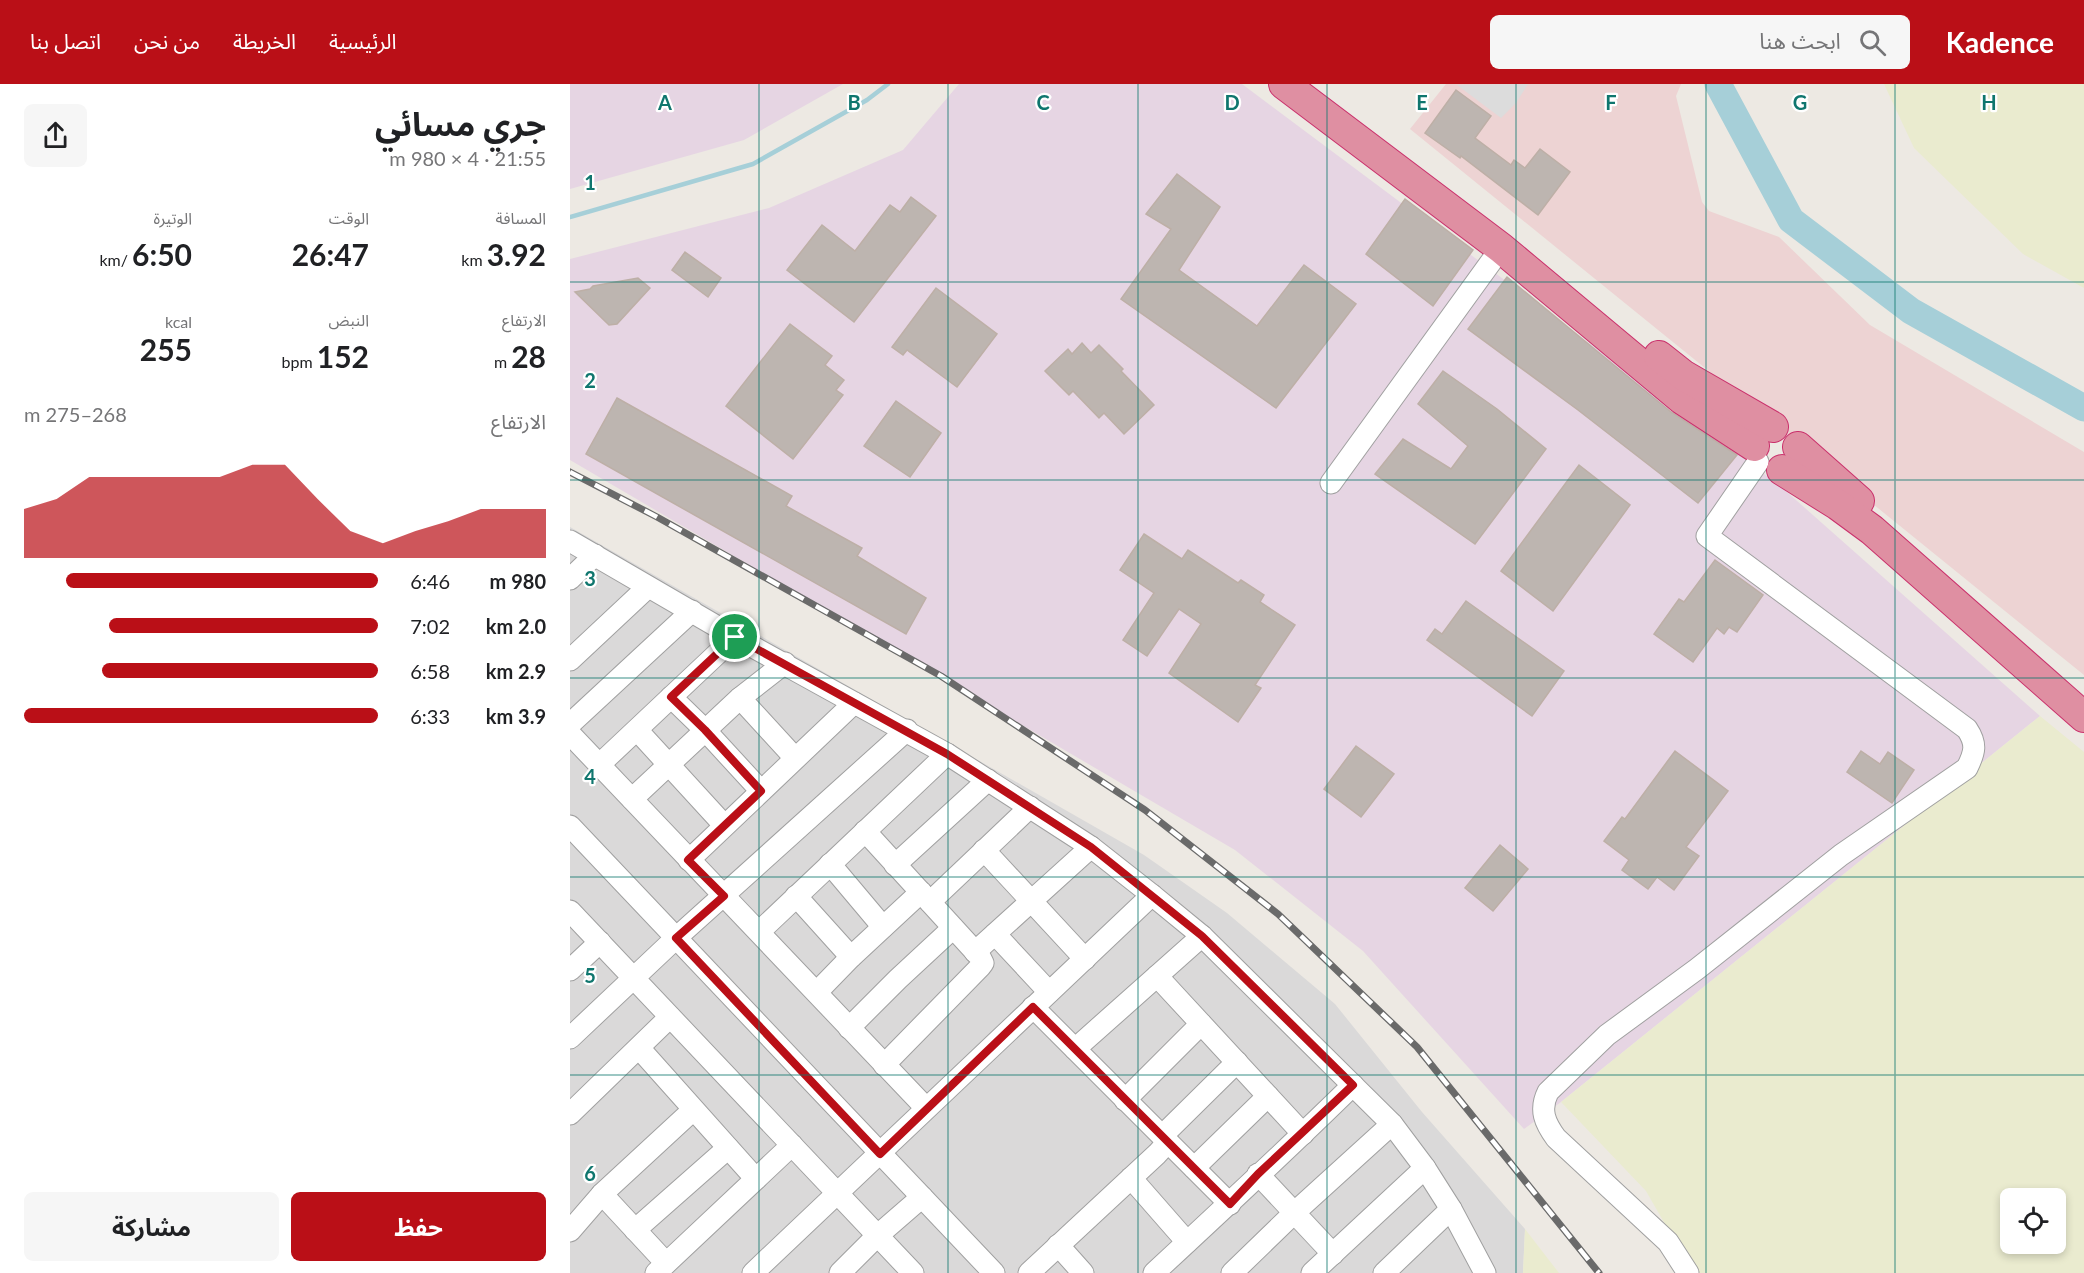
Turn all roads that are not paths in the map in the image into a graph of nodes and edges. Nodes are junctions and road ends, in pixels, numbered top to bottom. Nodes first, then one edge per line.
1 (1284, 84) edge
2 (1315, 84) edge
3 (1399, 160) junction
4 (1501, 248) junction
5 (1772, 454) junction
6 (1331, 483) dead end
7 (570, 541) edge
8 (595, 555) junction
9 (570, 579) edge
10 (648, 587) junction
11 (692, 611) junction
12 (735, 637) junction
13 (570, 660) edge
14 (785, 663) junction
15 (2084, 695) edge
16 (671, 697) junction
17 (740, 698) junction
18 (854, 703) junction
19 (2084, 717) edge
20 (570, 724) edge
21 (637, 730) junction
22 (705, 730) junction
23 (907, 730) junction
24 (570, 734) edge
25 (947, 754) junction
26 (795, 758) junction
27 (599, 765) junction
28 (668, 765) junction
29 (988, 780) junction
30 (761, 791) junction
31 (632, 799) junction
32 (1030, 807) junction
33 (724, 825) junction
34 (570, 826) edge
35 (865, 831) junction
36 (1091, 847) junction
37 (984, 850) junction
38 (688, 860) junction
39 (830, 864) junction
40 (896, 865) junction
41 (1152, 895) junction
42 (724, 896) junction
43 (796, 896) junction
44 (925, 897) junction
45 (1031, 901) junction
46 (570, 911) edge
47 (883, 927) junction
48 (953, 928) junction
49 (759, 932) junction
50 (995, 934) junction
51 (1202, 936) junction
52 (676, 938) junction
53 (600, 942) junction
54 (975, 952) junction
55 (851, 957) junction
56 (1085, 959) junction
57 (570, 970) edge
58 (1156, 976) junction
59 (634, 978) junction
60 (817, 992) junction
61 (1049, 992) junction
62 (1033, 1007) junction
63 (670, 1017) junction
64 (1201, 1024) junction
65 (849, 1028) junction
66 (570, 1038) edge
67 (639, 1048) junction
68 (1075, 1049) junction
69 (1237, 1062) junction
70 (884, 1065) junction
71 (1353, 1085) junction
72 (1268, 1096) junction
73 (1125, 1100) junction
74 (926, 1108) junction
75 (693, 1110) junction
76 (570, 1114) edge
77 (1392, 1124) junction
78 (1303, 1134) junction
79 (1165, 1139) junction
80 (792, 1145) junction
81 (728, 1148) junction
82 (880, 1154) junction
83 (1194, 1168) junction
84 (1425, 1168) junction
85 (1258, 1174) junction
86 (1131, 1178) junction
87 (756, 1179) junction
88 (836, 1192) junction
89 (602, 1194) junction
90 (922, 1197) junction
91 (1230, 1204) junction
92 (1451, 1209) junction
93 (1294, 1213) junction
94 (636, 1230) junction
95 (570, 1231) edge
96 (877, 1236) junction
97 (1187, 1242) junction
98 (1058, 1245) junction
99 (1333, 1254) junction
100 (661, 1268) edge
101 (842, 1272) edge
102 (753, 1273) edge
103 (912, 1273) edge
104 (994, 1273) edge
105 (1029, 1273) edge
106 (1083, 1273) edge
107 (1154, 1273) edge
108 (1232, 1273) edge
109 (1312, 1273) edge
110 (1384, 1273) edge
111 (1485, 1273) edge
112 (1688, 1273) edge

1 - 3 highway
2 - 3 highway
3 - 4 highway
3 - 5 highway
4 - 5 highway
4 - 6 street
5 - 15 highway
5 - 19 highway
5 - 112 street
7 - 8 street
8 - 9 street
8 - 10 street
10 - 11 street
10 - 13 street
11 - 12 street
11 - 20 street
12 - 14 street
12 - 16 street
14 - 17 street
14 - 18 street
16 - 21 street
16 - 22 street
17 - 22 street
17 - 26 street
18 - 23 street
18 - 26 street
21 - 27 street
21 - 28 street
22 - 28 street
22 - 30 street
23 - 25 street
23 - 42 street
24 - 27 street
25 - 29 street
25 - 35 street
26 - 30 street
27 - 31 street
28 - 31 street
28 - 33 street
29 - 32 street
29 - 40 street
30 - 33 street
31 - 38 street
32 - 36 street
32 - 37 street
33 - 38 street
34 - 52 street
35 - 39 street
35 - 40 street
36 - 41 street
36 - 45 street
37 - 44 street
37 - 45 street
38 - 42 street
39 - 43 street
39 - 47 street
40 - 44 street
41 - 51 street
41 - 56 street
42 - 49 street
42 - 52 street
43 - 49 street
43 - 55 street
44 - 47 street
44 - 48 street
45 - 50 street
45 - 56 street
46 - 53 street
47 - 55 street
48 - 54 street
48 - 65 street
49 - 60 street
50 - 54 street
50 - 61 street
51 - 58 street
51 - 71 street
52 - 59 street
52 - 82 street
53 - 57 street
53 - 59 street
54 - 70 street
55 - 60 street
56 - 61 street
58 - 64 street
58 - 68 street
59 - 63 street
59 - 66 street
60 - 65 street
61 - 62 street
62 - 68 street
62 - 74 street
63 - 67 street
63 - 80 street
64 - 69 street
64 - 73 street
65 - 70 street
67 - 75 street
67 - 76 street
68 - 73 street
69 - 72 street
69 - 79 street
70 - 74 street
71 - 77 street
71 - 78 street
72 - 78 street
72 - 83 street
73 - 79 street
74 - 82 street
75 - 81 street
75 - 89 street
77 - 84 street
77 - 93 street
78 - 85 street
79 - 83 street
79 - 86 street
80 - 87 street
80 - 88 street
81 - 87 street
81 - 94 street
82 - 88 street
82 - 90 street
83 - 91 street
84 - 92 street
84 - 99 street
85 - 91 street
85 - 93 street
86 - 97 street
86 - 98 street
87 - 100 street
88 - 96 street
88 - 102 street
89 - 94 street
89 - 95 street
90 - 96 street
90 - 104 street
91 - 97 street
92 - 110 street
92 - 111 street
93 - 99 street
93 - 108 street
94 - 100 street
96 - 101 street
96 - 103 street
97 - 107 street
98 - 105 street
98 - 106 street
99 - 109 street

